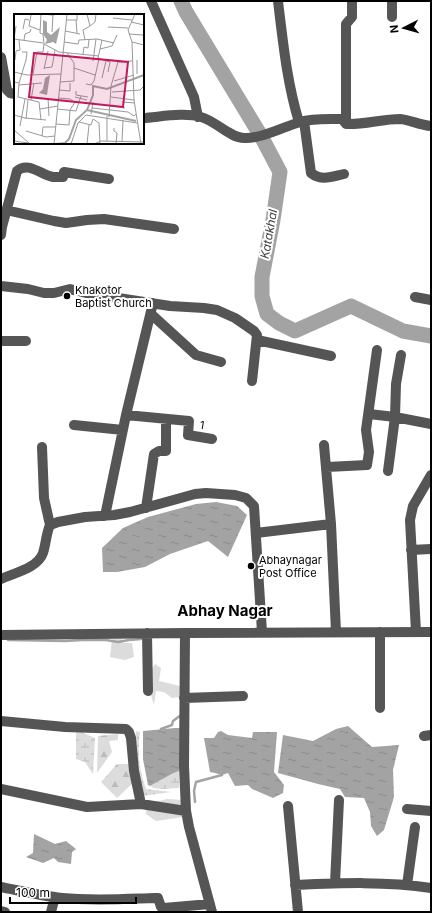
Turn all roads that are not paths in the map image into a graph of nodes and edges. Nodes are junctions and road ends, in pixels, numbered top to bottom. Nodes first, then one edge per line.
1 (151, 1) edge
2 (278, 1) edge
3 (352, 1) edge
4 (392, 1) edge
5 (392, 17) dead end
6 (1, 56) edge
7 (14, 94) edge
8 (198, 117) junction
9 (144, 118) edge
10 (301, 122) junction
11 (346, 124) junction
12 (431, 126) edge
13 (344, 174) dead end
14 (109, 179) dead end
15 (6, 210) junction
16 (174, 229) dead end
17 (1, 236) edge
18 (1, 286) edge
19 (415, 297) dead end
20 (431, 300) edge
21 (153, 303) junction
22 (151, 314) junction
23 (257, 340) junction
24 (1, 341) edge
25 (26, 341) dead end
26 (377, 350) dead end
27 (401, 355) dead end
28 (331, 356) dead end
29 (221, 362) dead end
30 (252, 381) dead end
31 (369, 414) junction
32 (126, 415) junction
33 (395, 417) junction
34 (166, 419) junction
35 (431, 424) edge
36 (74, 425) dead end
37 (123, 430) junction
38 (212, 439) dead end
39 (324, 445) dead end
40 (42, 447) dead end
41 (327, 467) junction
42 (388, 471) dead end
43 (431, 475) edge
44 (146, 508) junction
45 (105, 516) junction
46 (331, 524) junction
47 (50, 526) junction
48 (256, 532) junction
49 (431, 549) edge
50 (411, 550) junction
51 (1, 579) edge
52 (185, 632) junction
53 (262, 632) junction
54 (336, 632) junction
55 (380, 632) junction
56 (416, 632) junction
57 (431, 632) edge
58 (147, 633) junction
59 (1, 636) edge
60 (148, 691) dead end
61 (243, 696) dead end
62 (184, 698) junction
63 (380, 708) dead end
64 (1, 722) edge
65 (1, 789) edge
66 (339, 800) dead end
67 (141, 804) junction
68 (288, 806) dead end
69 (407, 809) dead end
70 (186, 811) junction
71 (431, 811) edge
72 (415, 827) dead end
73 (335, 883) junction
74 (407, 884) junction
75 (295, 885) junction
76 (1, 887) edge
77 (431, 888) edge
78 (55, 897) junction
79 (211, 908) edge
80 (1, 911) edge
81 (5, 912) edge
82 (51, 912) edge
83 (298, 912) edge

1 - 8 street
2 - 10 street
3 - 11 street
4 - 5 street
6 - 7 street
8 - 9 street
8 - 10 street
10 - 11 street
10 - 13 street
11 - 12 street
14 - 15 street
15 - 16 street
15 - 17 street
18 - 21 street
19 - 20 street
21 - 22 street
21 - 23 street
22 - 29 street
22 - 32 street
23 - 28 street
23 - 30 street
24 - 25 street
26 - 31 street
27 - 33 street
31 - 33 street
31 - 41 street
32 - 34 street
32 - 37 street
33 - 35 street
33 - 42 street
34 - 38 street, 1
34 - 44 street
36 - 37 street
37 - 45 street
39 - 41 street
40 - 47 street
41 - 46 street
43 - 50 street
44 - 45 street
44 - 48 street
45 - 47 street
46 - 48 street
46 - 54 street
47 - 51 street
48 - 53 street
49 - 50 street
50 - 56 street
52 - 53 street
52 - 58 street
52 - 62 street
53 - 54 street
54 - 55 street
55 - 56 street
55 - 63 street
56 - 57 street
58 - 59 street
58 - 60 street
61 - 62 street
62 - 70 street
64 - 67 street
65 - 67 street
66 - 73 street
67 - 70 street
68 - 75 street
69 - 71 street
70 - 79 street
72 - 74 street
73 - 74 street
73 - 75 street
74 - 77 street
75 - 83 street
76 - 78 street
78 - 79 street
78 - 82 street
80 - 81 street

